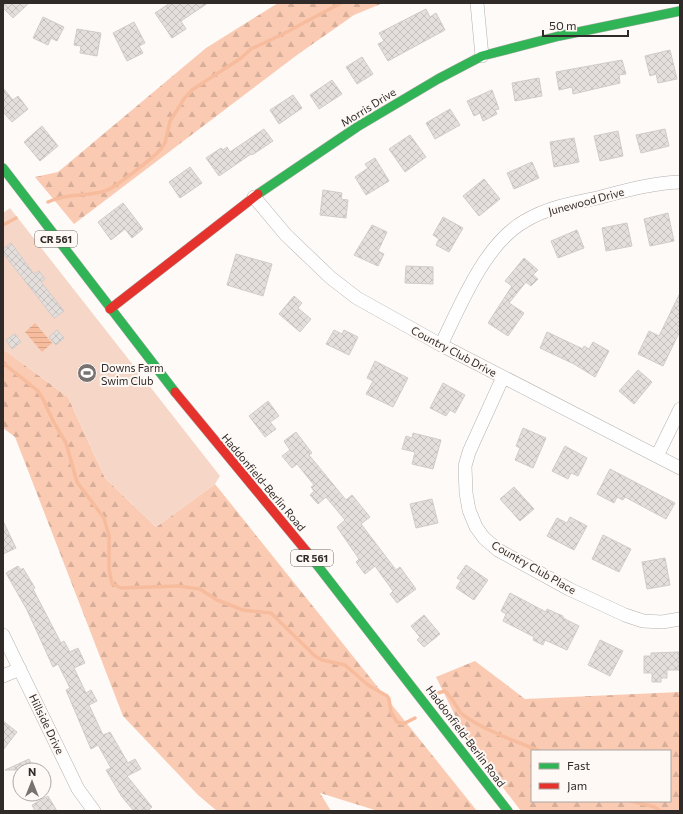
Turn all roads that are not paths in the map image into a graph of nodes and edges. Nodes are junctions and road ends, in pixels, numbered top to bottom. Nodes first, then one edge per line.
1 (477, 3) edge
2 (680, 11) edge
3 (482, 56) junction
4 (3, 168) edge
5 (680, 182) edge
6 (254, 197) junction
7 (110, 309) junction
8 (441, 346) junction
9 (503, 377) junction
10 (680, 409) edge
11 (657, 456) junction
12 (680, 468) edge
13 (680, 619) edge
14 (3, 635) edge
15 (20, 668) junction
16 (3, 676) edge
17 (94, 811) edge
18 (508, 811) edge

1 - 3 street
2 - 3 main road, Morris Drive
3 - 6 main road, Morris Drive
4 - 7 main road, Haddonfield-Berlin Road / CR 561
5 - 8 street, Junewood Drive
6 - 7 main road, Morris Drive
6 - 8 street, Country Club Drive
7 - 18 main road, Haddonfield-Berlin Road / CR 561
8 - 9 street, Country Club Drive
9 - 11 street, Country Club Drive
9 - 13 street, Country Club Place
10 - 11 street
11 - 12 street, Country Club Drive
14 - 15 street, Hillside Drive
15 - 16 street
15 - 17 street, Hillside Drive

